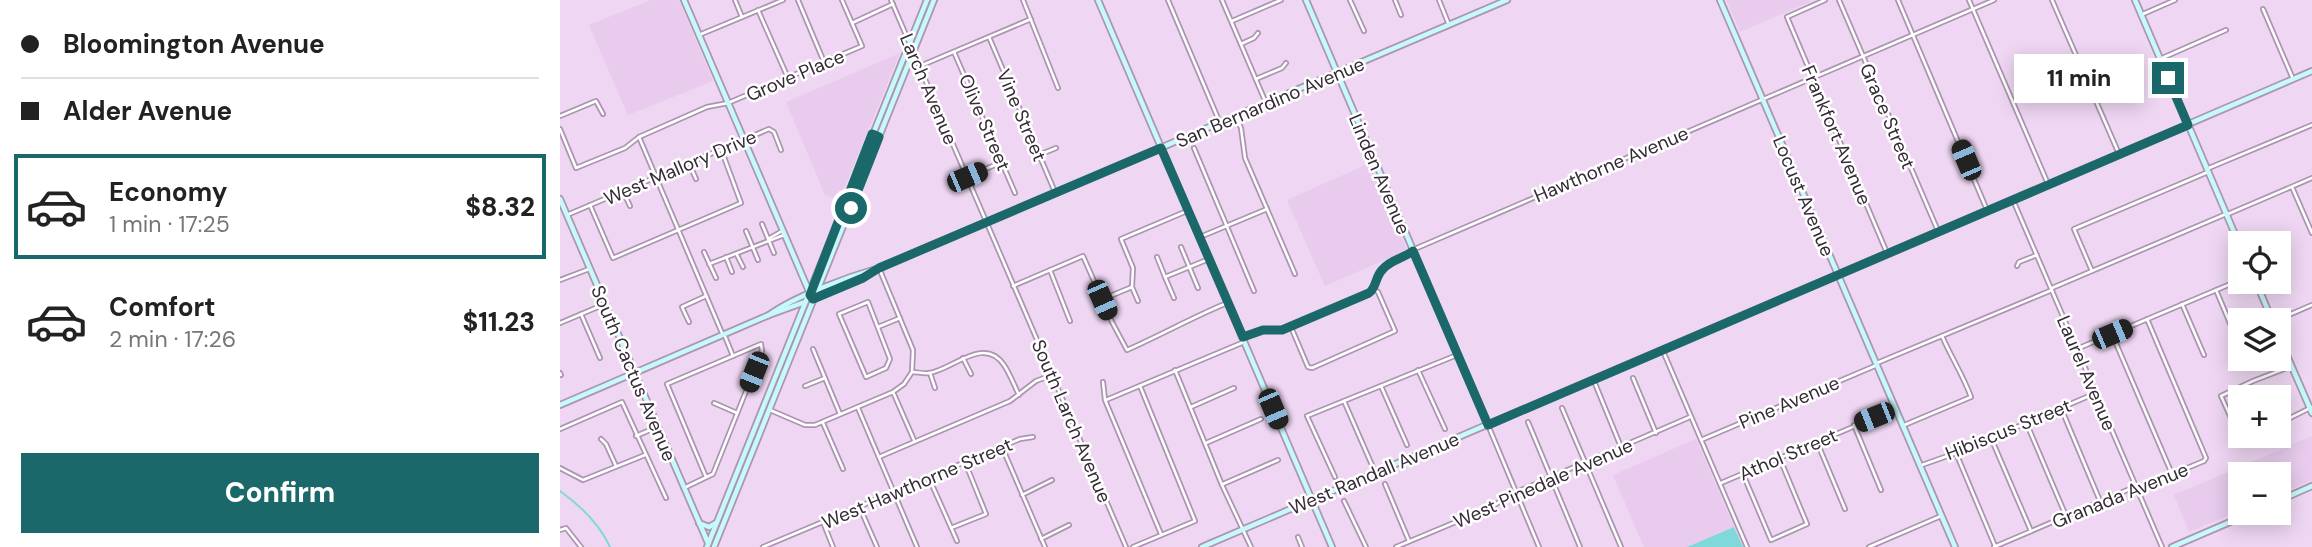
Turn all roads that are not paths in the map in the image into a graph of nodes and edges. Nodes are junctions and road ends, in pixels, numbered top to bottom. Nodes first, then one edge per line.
1 (684, 0) edge
2 (735, 0) edge
3 (783, 0) edge
4 (798, 0) edge
5 (842, 0) edge
6 (927, 0) edge
7 (934, 0) edge
8 (1098, 0) edge
9 (1168, 0) edge
10 (1222, 0) edge
11 (1281, 0) edge
12 (1306, 0) edge
13 (1350, 0) edge
14 (1395, 0) edge
15 (1439, 0) edge
16 (1507, 0) edge
17 (1720, 0) edge
18 (1825, 0) edge
19 (1839, 0) edge
20 (1898, 0) edge
21 (1969, 0) edge
22 (1994, 0) edge
23 (2052, 0) edge
24 (2135, 0) edge
25 (2175, 0) edge
26 (1023, 1) edge
27 (892, 2) edge
28 (1973, 9) junction
29 (2263, 9) dead end
30 (758, 10) junction
31 (1401, 15) dead end
32 (2141, 15) junction
33 (742, 17) junction
34 (1031, 19) junction
35 (1231, 21) junction
36 (852, 23) junction
37 (1450, 25) junction
38 (2226, 30) dead end
39 (1364, 31) dead end
40 (1258, 33) dead end
41 (699, 35) junction
42 (1913, 35) junction
43 (989, 37) junction
44 (910, 43) junction
45 (1241, 44) junction
46 (914, 52) junction
47 (954, 52) junction
48 (1863, 56) junction
49 (2160, 59) junction
50 (824, 62) junction
51 (1286, 63) dead end
52 (920, 66) junction
53 (2312, 71) edge
54 (1337, 73) junction
55 (1812, 77) junction
56 (788, 78) junction
57 (1256, 79) junction
58 (2293, 79) junction
59 (1058, 88) dead end
60 (1763, 99) junction
61 (728, 103) junction
62 (1266, 103) junction
63 (603, 114) dead end
64 (560, 116) edge
65 (1236, 116) junction
66 (1220, 123) junction
67 (2188, 125) junction
68 (2312, 125) edge
69 (560, 129) edge
70 (872, 134) junction
71 (639, 136) junction
72 (879, 137) junction
73 (743, 139) junction
74 (1056, 148) dead end
75 (1161, 148) junction
76 (1194, 148) dead end
77 (721, 149) junction
78 (781, 150) dead end
79 (2119, 154) junction
80 (1040, 155) junction
81 (1002, 162) junction
82 (689, 163) junction
83 (2208, 170) junction
84 (655, 177) junction
85 (967, 177) junction
86 (2312, 178) edge
87 (696, 179) dead end
88 (2048, 184) junction
89 (853, 185) junction
90 (2292, 187) junction
91 (623, 191) junction
92 (1015, 192) dead end
93 (1056, 192) junction
94 (560, 199) edge
95 (2013, 200) junction
96 (590, 205) junction
97 (630, 206) dead end
98 (851, 208) junction
99 (1267, 209) junction
100 (1189, 210) junction
101 (1987, 211) junction
102 (2227, 214) junction
103 (567, 215) junction
104 (986, 222) junction
105 (762, 224) dead end
106 (1227, 226) junction
107 (677, 230) junction
108 (746, 231) dead end
109 (1938, 231) junction
110 (2234, 231) edge
111 (783, 233) junction
112 (2312, 233) edge
113 (1200, 237) junction
114 (768, 239) junction
115 (753, 246) junction
116 (1181, 247) dead end
117 (1413, 251) junction
118 (704, 252) dead end
119 (774, 253) dead end
120 (1887, 253) junction
121 (737, 255) junction
122 (2036, 255) junction
123 (726, 257) junction
124 (1157, 257) dead end
125 (1209, 259) junction
126 (758, 260) dead end
127 (709, 264) junction
128 (2017, 266) dead end
129 (743, 267) dead end
130 (1189, 267) junction
131 (879, 268) junction
132 (589, 269) junction
133 (1049, 270) junction
134 (2092, 271) junction
135 (732, 272) dead end
136 (1295, 274) dead end
137 (1838, 274) junction
138 (823, 276) junction
139 (1165, 277) junction
140 (716, 278) dead end
141 (560, 280) edge
142 (2228, 285) edge
143 (831, 286) junction
144 (1013, 286) junction
145 (1132, 287) junction
146 (1198, 288) dead end
147 (1374, 289) junction
148 (2051, 289) junction
149 (1254, 290) dead end
150 (2216, 290) junction
151 (817, 292) junction
152 (1017, 295) joint
153 (706, 296) junction
154 (812, 297) junction
155 (1174, 298) dead end
156 (1102, 300) junction
157 (1138, 301) dead end
158 (806, 302) junction
159 (1228, 302) junction
160 (605, 304) junction
161 (2182, 304) junction
162 (2312, 305) edge
163 (791, 308) junction
164 (2291, 313) edge
165 (581, 314) junction
166 (769, 315) junction
167 (798, 317) junction
168 (900, 318) junction
169 (2147, 319) junction
170 (2228, 319) edge
171 (1070, 321) dead end
172 (689, 322) dead end
173 (560, 323) edge
174 (878, 327) junction
175 (1291, 327) junction
176 (2112, 334) junction
177 (723, 335) junction
178 (1942, 336) junction
179 (1244, 339) junction
180 (813, 349) dead end
181 (2077, 349) junction
182 (1662, 350) junction
183 (1457, 355) junction
184 (2204, 355) dead end
185 (733, 356) junction
186 (600, 358) dead end
187 (963, 358) junction
188 (1877, 364) junction
189 (2292, 366) joint
190 (1175, 370) junction
191 (1418, 370) junction
192 (634, 372) junction
193 (912, 372) junction
194 (930, 373) junction
195 (971, 374) dead end
196 (1052, 375) junction
197 (825, 378) junction
198 (1633, 378) dead end
199 (1594, 381) junction
200 (1103, 382) dead end
201 (2244, 385) edge
202 (806, 386) dead end
203 (1140, 386) junction
204 (1381, 386) junction
205 (934, 388) dead end
206 (1234, 388) dead end
207 (893, 392) junction
208 (2096, 393) junction
209 (2228, 393) edge
210 (1019, 396) junction
211 (1105, 400) junction
212 (1344, 401) junction
213 (714, 403) dead end
214 (560, 405) edge
215 (1191, 407) junction
216 (858, 408) junction
217 (1562, 408) dead end
218 (2061, 408) junction
219 (1895, 409) junction
220 (770, 410) junction
221 (2311, 410) edge
222 (2228, 411) edge
223 (737, 412) junction
224 (840, 415) junction
225 (1690, 417) junction
226 (1261, 419) dead end
227 (2291, 419) edge
228 (1528, 422) dead end
229 (2026, 422) junction
230 (823, 423) junction
231 (1488, 425) junction
232 (1854, 425) junction
233 (1902, 426) junction
234 (657, 427) junction
235 (560, 428) edge
236 (1445, 429) dead end
237 (1656, 433) junction
238 (636, 436) junction
239 (1033, 437) dead end
240 (1991, 438) junction
241 (601, 439) dead end
242 (1701, 440) junction
243 (915, 441) junction
244 (1817, 442) junction
245 (1205, 443) junction
246 (1407, 445) dead end
247 (1002, 447) junction
248 (1622, 447) junction
249 (1956, 453) junction
250 (645, 454) junction
251 (878, 457) junction
252 (1779, 458) junction
253 (1278, 460) dead end
254 (965, 462) junction
255 (1587, 462) junction
256 (615, 466) junction
257 (1919, 466) junction
258 (560, 468) edge
259 (843, 469) dead end
260 (1375, 473) junction
261 (1743, 474) junction
262 (2172, 474) junction
263 (706, 477) junction
264 (1335, 477) dead end
265 (1551, 477) junction
266 (929, 478) junction
267 (1052, 480) dead end
268 (1720, 483) junction
269 (1385, 484) dead end
270 (1222, 485) junction
271 (2312, 486) edge
272 (2136, 487) junction
273 (684, 488) junction
274 (1881, 490) dead end
275 (894, 492) junction
276 (1516, 493) junction
277 (1022, 495) junction
278 (2291, 495) edge
279 (666, 498) dead end
280 (1312, 500) junction
281 (1344, 501) dead end
282 (2101, 501) junction
283 (859, 507) junction
284 (1845, 509) dead end
285 (1941, 516) junction
286 (2066, 516) junction
287 (717, 522) junction
288 (823, 522) junction
289 (699, 523) junction
290 (2228, 523) edge
291 (1069, 525) dead end
292 (951, 528) junction
293 (1242, 529) junction
294 (560, 530) edge
295 (2031, 531) junction
296 (1161, 534) junction
297 (1298, 537) dead end
298 (1041, 539) junction
299 (957, 541) dead end
300 (1409, 541) junction
301 (710, 546) edge
302 (1205, 546) edge
303 (581, 547) edge
304 (762, 547) edge
305 (833, 547) edge
306 (877, 547) edge
307 (917, 547) edge
308 (1045, 547) edge
309 (1126, 547) edge
310 (1133, 547) edge
311 (1251, 547) edge
312 (1303, 547) edge
313 (1332, 547) edge
314 (1366, 547) edge
315 (1396, 547) edge
316 (1539, 547) edge
317 (1580, 547) edge
318 (1621, 547) edge
319 (1747, 547) edge
320 (1869, 547) edge
321 (1955, 547) edge
322 (1995, 547) edge
323 (2162, 547) edge
324 (2172, 547) edge

1 - 41 main road
2 - 33 street
3 - 30 street
4 - 50 street
5 - 36 street
6 - 44 main road
7 - 46 main road
8 - 75 main road
9 - 66 street
10 - 35 street
11 - 35 street
12 - 54 main road, Linden Avenue
13 - 39 street
14 - 31 street
15 - 37 street
16 - 37 main road, San Bernardino Avenue
17 - 60 main road, Locust Avenue
18 - 55 street, Frankfort Avenue
19 - 48 street, Grace Street
20 - 42 street
21 - 28 street
22 - 28 street, Hawthorne Avenue
23 - 79 street
24 - 32 main road
25 - 32 street
26 - 34 street
27 - 36 street, Grove Place
27 - 44 street, Larch Avenue
28 - 42 street, Hawthorne Avenue
28 - 88 street
29 - 58 street
30 - 33 street
30 - 56 street
32 - 49 main road
33 - 41 street
34 - 43 street
34 - 59 street
35 - 45 street
36 - 50 street, Grove Place
37 - 54 main road, San Bernardino Avenue
38 - 49 street
40 - 45 street
41 - 61 main road
42 - 48 street, Hawthorne Avenue
42 - 101 street
43 - 47 street
43 - 80 street, Vine Street
44 - 46 street, Larch Avenue
44 - 70 main road
45 - 57 street
46 - 52 street, Larch Avenue
46 - 72 main road
47 - 52 street
47 - 81 street, Olive Street
48 - 55 street, Hawthorne Avenue
48 - 109 street, Grace Street
49 - 67 main road
50 - 56 street, Grove Place
51 - 57 street
52 - 85 street, Larch Avenue
53 - 58 main road, West Randall Avenue
54 - 62 main road, San Bernardino Avenue
54 - 117 main road, Linden Avenue
55 - 60 street, Hawthorne Avenue
55 - 120 street, Frankfort Avenue
56 - 61 street, Grove Place
57 - 62 street
58 - 67 main road, West Randall Avenue
60 - 117 street, Hawthorne Avenue
60 - 137 main road, Locust Avenue
61 - 71 street, Grove Place
61 - 73 main road
62 - 65 main road, San Bernardino Avenue
63 - 64 street
65 - 66 main road, San Bernardino Avenue
65 - 99 street
66 - 75 main road, San Bernardino Avenue
67 - 79 main road, West Randall Avenue
67 - 83 main road
68 - 83 street
69 - 71 street, Grove Place
70 - 72 main road
70 - 89 main road
71 - 84 street
72 - 98 main road
73 - 77 street, West Mallory Drive
73 - 78 street, West Mallory Drive
73 - 111 main road
74 - 80 street
75 - 93 main road, San Bernardino Avenue
75 - 100 main road
76 - 106 street
77 - 82 street, West Mallory Drive
77 - 107 street
79 - 88 main road, West Randall Avenue
80 - 93 street, Vine Street
81 - 85 street
81 - 92 street, Olive Street
82 - 84 street, West Mallory Drive
82 - 87 street
83 - 102 main road
83 - 134 street
84 - 91 street, West Mallory Drive
84 - 107 street
85 - 104 street, Larch Avenue
86 - 90 street, Pine Avenue
88 - 95 main road, West Randall Avenue
89 - 98 main road
89 - 154 main road
90 - 102 street, Pine Avenue
90 - 112 street
91 - 96 street, West Mallory Drive
91 - 97 street
93 - 104 main road, San Bernardino Avenue
94 - 103 main road, South Cactus Avenue
95 - 101 main road, West Randall Avenue
95 - 122 street, Laurel Avenue
96 - 103 street, West Mallory Drive
96 - 107 street
98 - 138 main road
99 - 106 street
99 - 136 street
100 - 113 main road
100 - 145 street
101 - 109 main road, West Randall Avenue
102 - 110 main road
102 - 134 street, Pine Avenue
103 - 132 main road, South Cactus Avenue
104 - 131 main road, San Bernardino Avenue
104 - 144 street, Larch Avenue
105 - 114 street
106 - 113 street
106 - 149 street
107 - 153 street
108 - 115 street
109 - 120 main road, West Randall Avenue
111 - 114 street
111 - 154 main road
113 - 125 main road
114 - 115 street
114 - 119 street
115 - 121 street
115 - 126 street
116 - 130 street
117 - 147 street, Hawthorne Avenue
117 - 183 main road, Linden Avenue
118 - 127 street
120 - 137 main road, West Randall Avenue
121 - 123 street
121 - 129 street
122 - 128 street
122 - 148 street, Laurel Avenue
123 - 127 street
123 - 135 street
124 - 139 street
125 - 130 street
125 - 159 main road
127 - 140 street
130 - 139 street
130 - 146 street
131 - 143 main road
131 - 154 main road
131 - 168 street
132 - 141 street
132 - 160 main road, South Cactus Avenue
133 - 144 street
133 - 156 street
133 - 171 street
134 - 148 street, Pine Avenue
137 - 182 main road, West Randall Avenue
137 - 188 main road, Locust Avenue
138 - 143 main road
138 - 151 main road
139 - 155 street
142 - 150 street
143 - 151 main road
144 - 152 street, Larch Avenue
145 - 156 street
145 - 157 street
147 - 175 street
147 - 175 street
148 - 178 street, Pine Avenue
148 - 181 street, Laurel Avenue
150 - 161 street
150 - 170 street
151 - 154 main road
152 - 196 street, South Larch Avenue
153 - 172 street
153 - 177 street
154 - 158 main road
154 - 166 main road
154 - 220 main road
156 - 159 street
158 - 163 main road
158 - 167 main road
159 - 179 main road
160 - 165 street
160 - 192 main road, South Cactus Avenue
161 - 169 street
161 - 184 street
162 - 164 street
163 - 166 main road
163 - 167 main road
165 - 173 street
165 - 186 street
166 - 177 main road
167 - 287 main road
168 - 174 street
168 - 193 street
169 - 176 street
169 - 262 street, Granada Avenue
174 - 174 street
175 - 179 street
176 - 181 street
176 - 262 street
177 - 185 street
177 - 192 main road
178 - 188 street, Pine Avenue
178 - 233 street
179 - 190 street
179 - 280 main road
180 - 197 street
181 - 208 street, Laurel Avenue
182 - 199 main road, West Randall Avenue
182 - 225 street
183 - 191 street
183 - 231 main road, Linden Avenue
185 - 223 street
185 - 263 street
187 - 194 street
187 - 195 street
187 - 210 street
188 - 219 main road, Locust Avenue
188 - 242 street, Pine Avenue
189 - 201 street
189 - 221 main road
190 - 203 street
190 - 215 street
191 - 204 street
191 - 236 street
192 - 214 main road
192 - 234 main road, South Cactus Avenue
193 - 194 street
193 - 207 street
194 - 205 street
196 - 210 street
196 - 309 street, South Larch Avenue
197 - 202 street
197 - 224 street
198 - 237 street
199 - 231 main road, West Randall Avenue
199 - 248 street
200 - 211 street
203 - 211 street
203 - 296 street
204 - 212 street
204 - 246 street
206 - 215 street
207 - 216 street
207 - 243 street
208 - 218 street, Hibiscus Street
208 - 272 street, Laurel Avenue
209 - 222 street
210 - 243 street
211 - 296 street
212 - 260 street
212 - 264 street
213 - 223 street
215 - 245 street
216 - 224 street
216 - 251 street
217 - 255 street
218 - 229 street, Hibiscus Street
218 - 282 street
219 - 232 street, Athol Street
219 - 233 main road, Locust Avenue
220 - 230 street
220 - 301 main road
221 - 227 street
223 - 263 street
224 - 230 street
225 - 237 street, West Pinedale Avenue
225 - 242 street
226 - 245 street
228 - 265 street
229 - 240 street, Hibiscus Street
229 - 286 street
230 - 259 street
231 - 260 main road, West Randall Avenue
231 - 276 street
232 - 244 street, Athol Street
232 - 274 street
233 - 257 main road, Locust Avenue
234 - 238 street
234 - 273 main road, South Cactus Avenue
235 - 238 street
237 - 248 street, West Pinedale Avenue
238 - 250 street
239 - 247 street, West Hawthorne Street
240 - 249 street, Hibiscus Street
240 - 295 street
241 - 256 street
242 - 268 street
243 - 251 street
244 - 252 street, Athol Street
244 - 284 street
245 - 270 street
247 - 254 street, West Hawthorne Street
247 - 277 street
248 - 255 street, West Pinedale Avenue
249 - 257 street, Hibiscus Street
249 - 322 street
250 - 256 street
250 - 279 street
251 - 275 street
252 - 261 street, Athol Street
252 - 261 street
253 - 270 street
254 - 266 street, West Hawthorne Street
254 - 292 street
255 - 265 street, West Pinedale Avenue
255 - 318 street
256 - 258 street
257 - 285 main road, Locust Avenue
260 - 280 main road, West Randall Avenue
261 - 268 street, Athol Street
262 - 272 street, Granada Avenue
263 - 273 street
265 - 276 street, West Pinedale Avenue
265 - 317 street
266 - 275 street, West Hawthorne Street
266 - 292 street
267 - 277 street
268 - 319 street
269 - 300 street
270 - 293 street
271 - 278 main road
272 - 282 street, Granada Avenue
272 - 323 street, Laurel Avenue
273 - 289 main road, South Cactus Avenue
275 - 283 street, West Hawthorne Street
275 - 307 street
276 - 300 street, West Pinedale Avenue
276 - 316 street
277 - 298 street
280 - 293 main road, West Randall Avenue
280 - 313 main road
281 - 314 street
282 - 286 street, Granada Avenue
283 - 288 street, West Hawthorne Street
283 - 306 street
285 - 320 street
285 - 321 main road, Locust Avenue
286 - 295 street, Granada Avenue
287 - 289 main road
287 - 301 main road
288 - 304 street, West Hawthorne Street
288 - 305 street
289 - 301 main road, South Cactus Avenue
290 - 324 main road
291 - 298 street
292 - 299 street
293 - 302 main road, West Randall Avenue
293 - 311 street
294 - 303 street
295 - 322 street, Granada Avenue
296 - 310 street
297 - 312 street
298 - 308 street
300 - 315 street, West Pinedale Avenue

